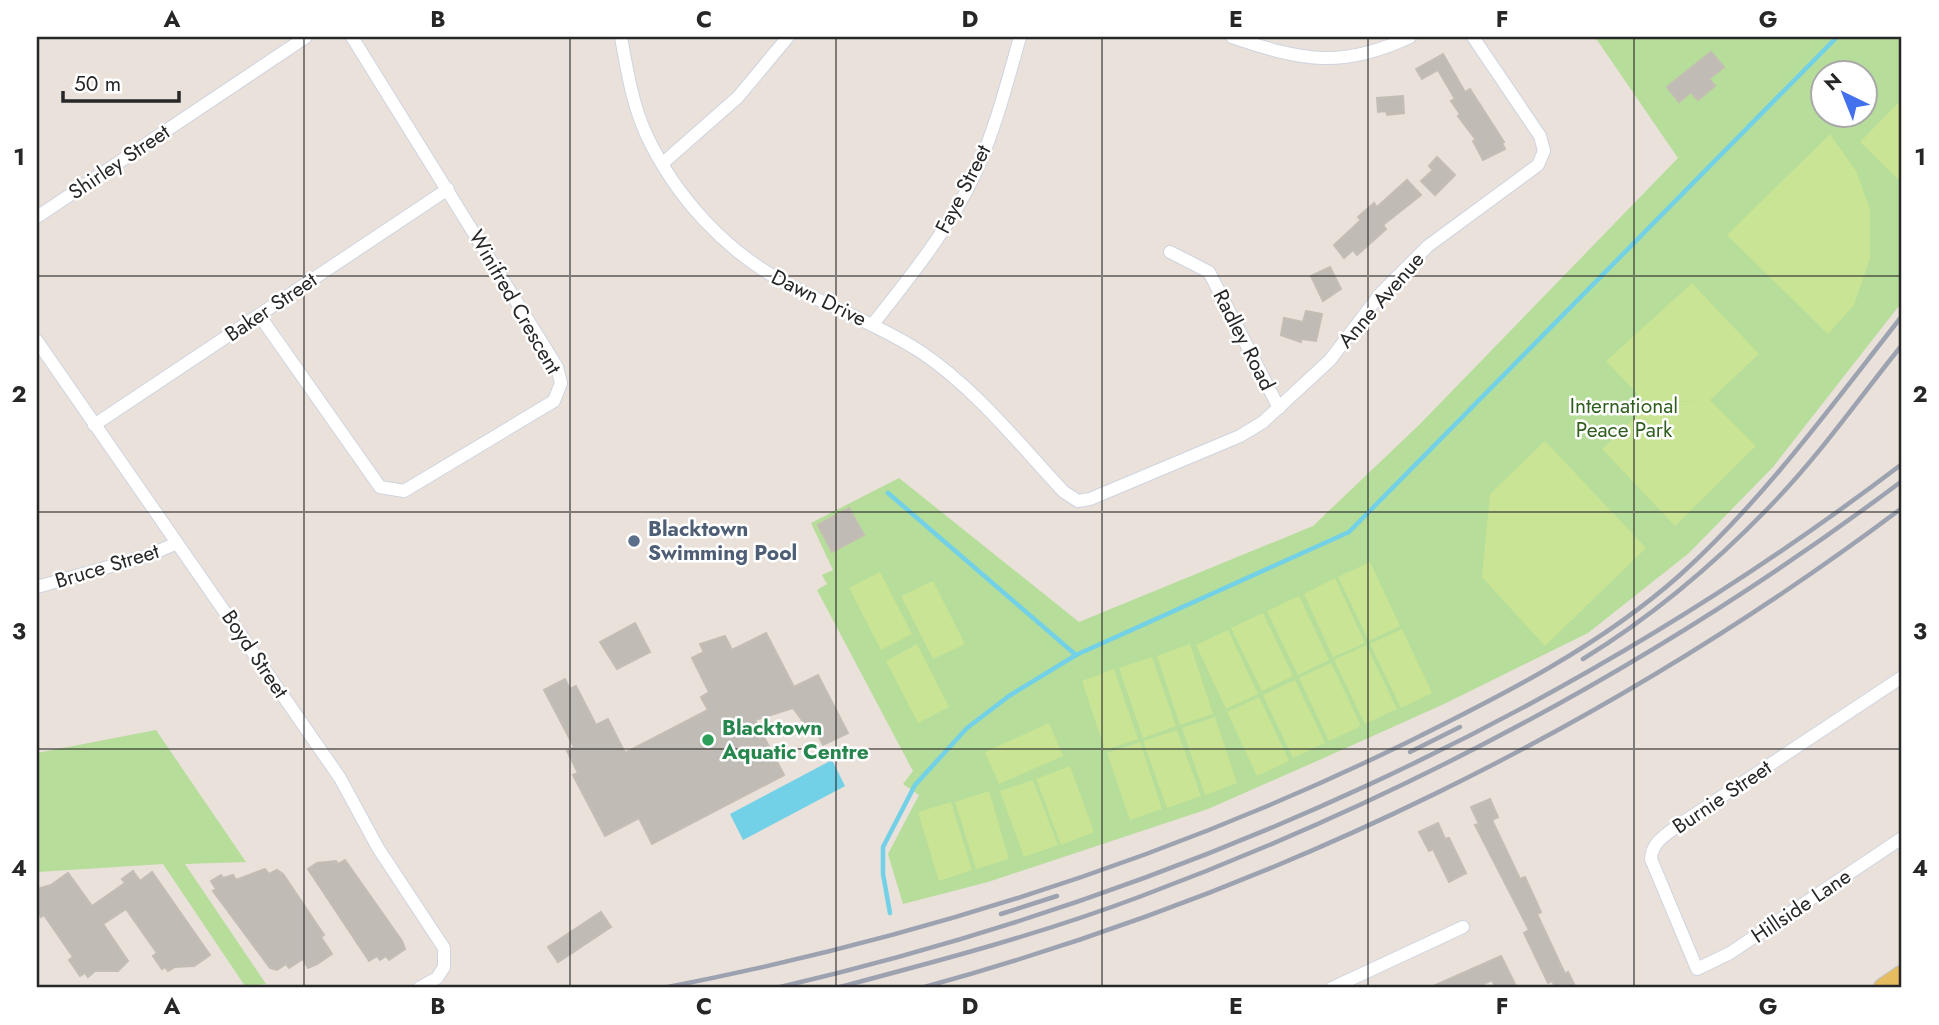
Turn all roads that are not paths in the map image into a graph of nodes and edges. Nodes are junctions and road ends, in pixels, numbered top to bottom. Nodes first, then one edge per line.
1 (306, 37) edge
2 (352, 37) edge
3 (621, 37) edge
4 (788, 37) edge
5 (1020, 37) edge
6 (1232, 37) edge
7 (1410, 37) edge
8 (1473, 37) edge
9 (663, 163) junction
10 (449, 189) junction
11 (37, 217) edge
12 (1170, 252) dead end
13 (259, 315) junction
14 (873, 324) junction
15 (37, 341) edge
16 (1279, 408) junction
17 (94, 425) junction
18 (1090, 499) joint
19 (177, 543) junction
20 (37, 587) edge
21 (1902, 677) edge
22 (1902, 838) edge
23 (1463, 927) dead end
24 (1697, 969) joint
25 (1902, 975) edge
26 (1357, 984) edge
27 (419, 988) edge
28 (1332, 988) edge
29 (1883, 988) edge

1 - 11 street, Shirley Street
2 - 10 street, Winifred Crescent
3 - 9 street, Dawn Drive
4 - 9 street
5 - 14 street, Faye Street
6 - 7 street
8 - 16 street, Anne Avenue
9 - 14 street, Dawn Drive
10 - 13 street, Baker Street
10 - 13 street, Winifred Crescent
12 - 16 street, Radley Road
13 - 17 street, Baker Street
14 - 18 street, Dawn Drive
15 - 17 street, Boyd Street
16 - 18 street, Anne Avenue
17 - 19 street, Boyd Street
19 - 20 street, Bruce Street
19 - 27 street, Boyd Street
21 - 24 street, Burnie Street
22 - 24 street, Hillside Lane
23 - 26 street
25 - 29 main road
26 - 28 street

